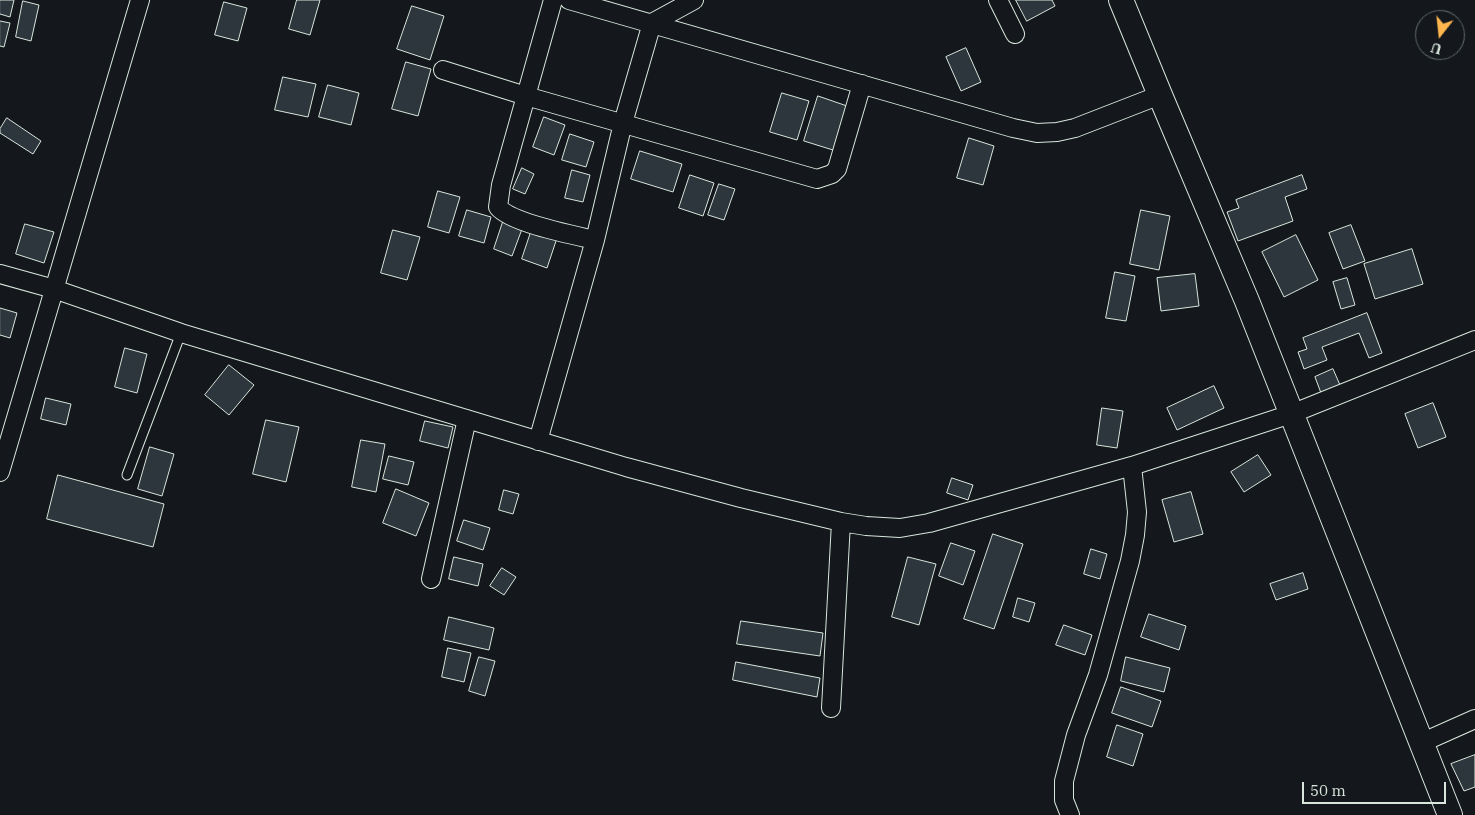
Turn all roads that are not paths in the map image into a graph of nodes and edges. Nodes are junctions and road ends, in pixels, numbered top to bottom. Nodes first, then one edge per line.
1 (140, 0) edge
2 (553, 0) edge
3 (569, 0) edge
4 (694, 0) edge
5 (998, 0) edge
6 (1121, 0) edge
7 (652, 23) junction
8 (1015, 34) dead end
9 (443, 70) dead end
10 (862, 84) junction
11 (1160, 95) junction
12 (526, 96) junction
13 (623, 123) junction
14 (595, 240) junction
15 (0, 274) edge
16 (54, 289) junction
17 (180, 333) junction
18 (1475, 340) edge
19 (1292, 414) junction
20 (468, 419) junction
21 (538, 441) junction
22 (1132, 466) junction
23 (0, 472) edge
24 (128, 475) dead end
25 (841, 522) junction
26 (430, 579) dead end
27 (830, 708) dead end
28 (1475, 720) edge
29 (1421, 743) junction
30 (1070, 815) edge
31 (1450, 815) edge

1 - 16 street
2 - 12 street
3 - 7 street
4 - 7 street
5 - 8 street
6 - 11 street
7 - 10 street
7 - 13 street
9 - 12 street
10 - 11 street
10 - 13 street
11 - 19 street
12 - 13 street
12 - 14 street
13 - 14 street
14 - 21 street
15 - 16 street
16 - 17 street
16 - 23 street
17 - 20 street
17 - 24 lane
18 - 19 street
19 - 22 street
19 - 29 street
20 - 21 street
20 - 26 street
21 - 25 street
22 - 25 street
22 - 30 street
25 - 27 street
28 - 29 street
29 - 31 street

